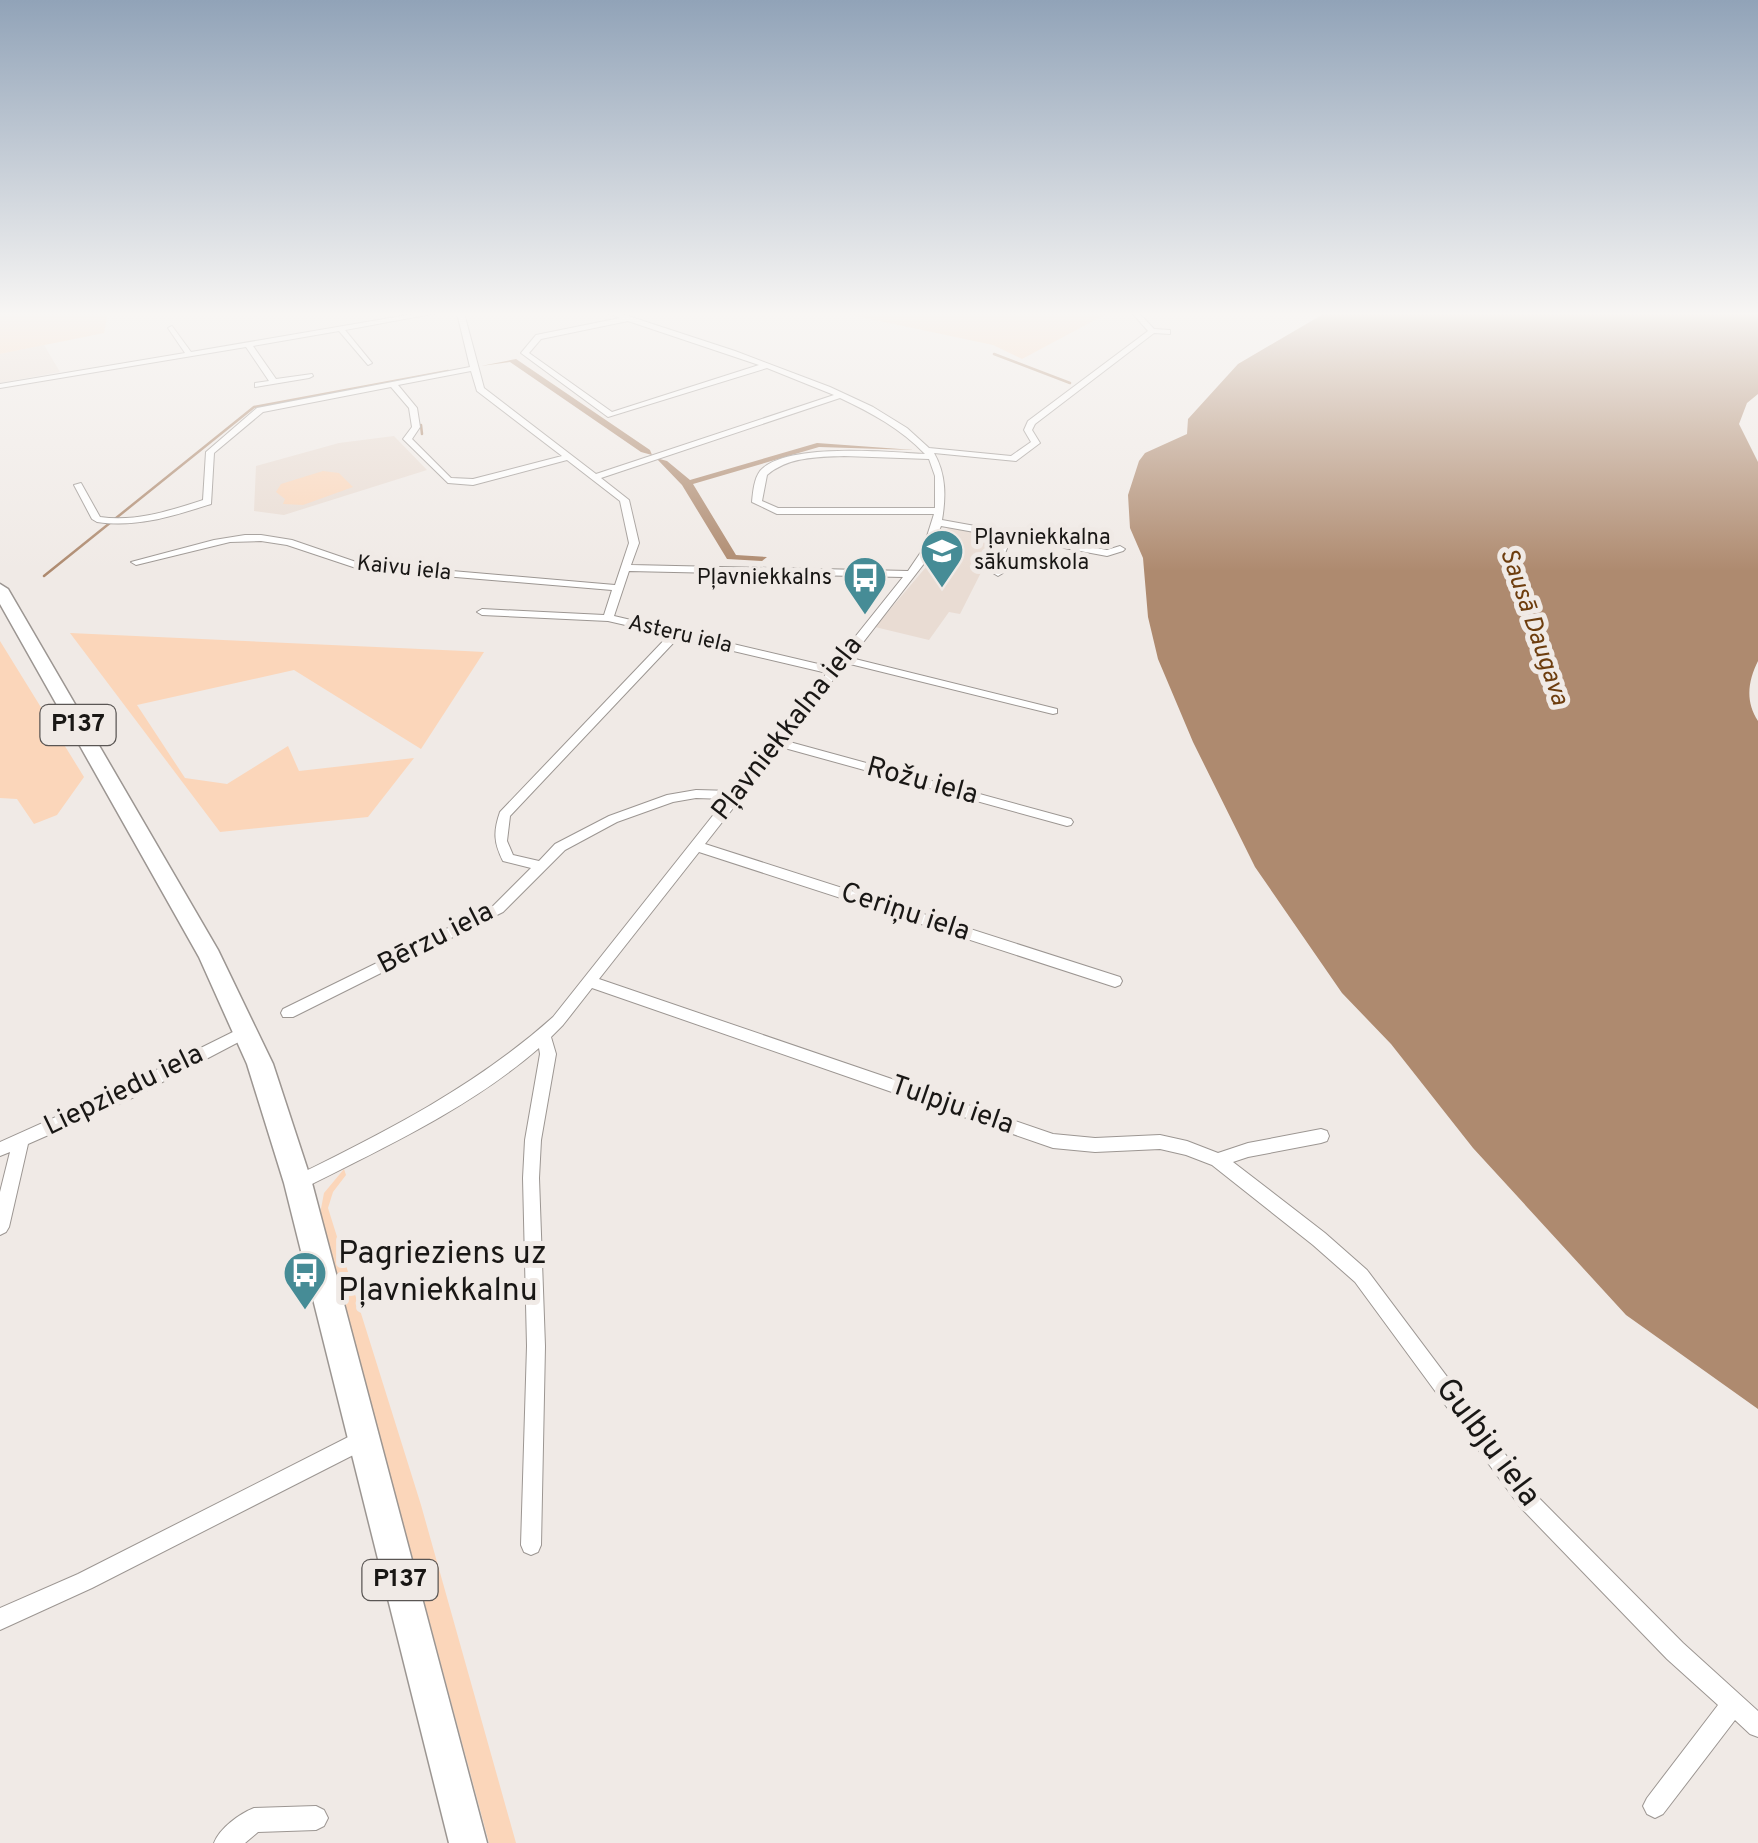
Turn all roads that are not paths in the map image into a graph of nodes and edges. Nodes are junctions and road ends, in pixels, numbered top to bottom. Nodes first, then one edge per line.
1 (323, 399) edge
2 (406, 399) edge
3 (493, 399) edge
4 (589, 399) edge
5 (661, 399) edge
6 (829, 399) edge
7 (849, 399) edge
8 (1063, 399) edge
9 (930, 454) junction
10 (570, 457) junction
11 (598, 476) junction
12 (78, 485) dead end
13 (937, 517) junction
14 (1007, 536) junction
15 (1120, 548) dead end
16 (136, 562) dead end
17 (627, 568) junction
18 (998, 573) dead end
19 (910, 574) junction
20 (619, 588) junction
21 (0, 589) edge
22 (482, 612) dead end
23 (608, 618) junction
24 (676, 634) junction
25 (843, 659) junction
26 (832, 671) junction
27 (1054, 711) dead end
28 (777, 742) junction
29 (737, 795) junction
30 (1067, 822) dead end
31 (695, 846) junction
32 (542, 866) junction
33 (1115, 981) dead end
34 (590, 982) junction
35 (288, 1013) dead end
36 (247, 1032) junction
37 (543, 1036) junction
38 (1321, 1136) dead end
39 (21, 1140) junction
40 (0, 1149) edge
41 (1218, 1160) junction
42 (298, 1183) junction
43 (0, 1226) edge
44 (364, 1438) junction
45 (531, 1546) dead end
46 (56, 1593) joint
47 (0, 1619) edge
48 (1733, 1704) junction
49 (1758, 1726) edge
50 (1655, 1806) dead end
51 (316, 1818) dead end
52 (226, 1843) edge
53 (468, 1843) edge

1 - 12 street
2 - 10 street
3 - 10 street, Asteru iela
4 - 5 street
6 - 11 street
7 - 9 street
8 - 9 street
9 - 13 street, Pļavniekkalna iela
9 - 13 street
10 - 11 street, Asteru iela
11 - 17 street, Asteru iela
13 - 14 street
13 - 19 street, Pļavniekkalna iela
14 - 15 street
14 - 18 street
16 - 20 street, Kaivu iela
17 - 19 street
17 - 20 street, Asteru iela
19 - 25 street, Pļavniekkalna iela
20 - 23 street, Asteru iela
21 - 36 main road, P137
22 - 23 street
23 - 24 street, Asteru iela
24 - 26 street, Asteru iela
24 - 32 street
25 - 26 street, Pļavniekkalna iela
25 - 27 street
26 - 28 street, Pļavniekkalna iela
28 - 29 street, Pļavniekkalna iela
28 - 30 street, Rožu iela
29 - 31 street, Pļavniekkalna iela
29 - 32 street, Bērzu iela
31 - 33 street, Ceriņu iela
31 - 34 street, Pļavniekkalna iela
32 - 35 street, Bērzu iela
34 - 37 street, Pļavniekkalna iela
34 - 41 street, Tulpju iela
36 - 39 street, Liepziedu iela
36 - 42 main road, P137
37 - 42 street, Pļavniekkalna iela
37 - 45 street
38 - 41 street
39 - 40 street, Liepziedu iela
39 - 43 street
41 - 48 street, Gulbju iela
42 - 44 main road, P137
44 - 46 street
44 - 53 main road, P137
46 - 47 street
48 - 49 street, Gulbju iela
48 - 50 street
51 - 52 street

